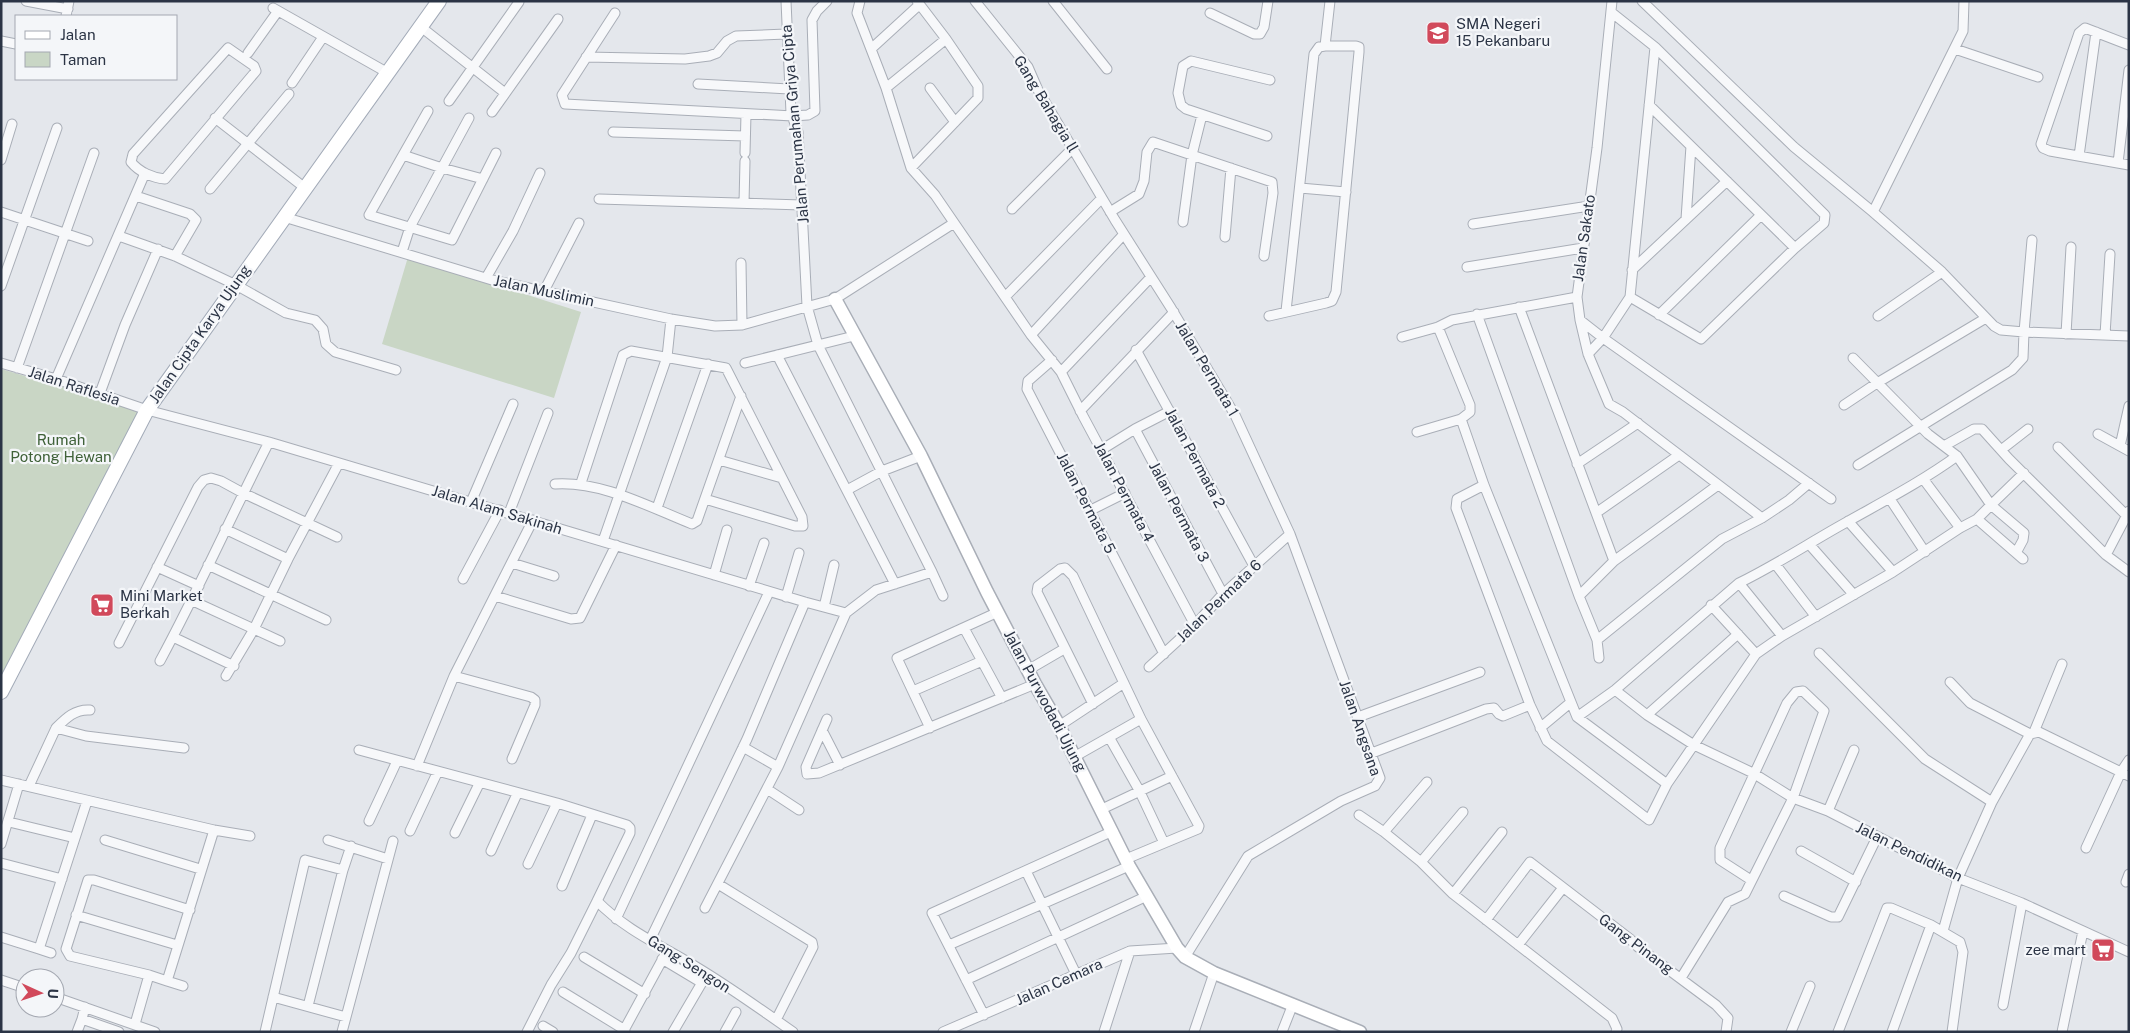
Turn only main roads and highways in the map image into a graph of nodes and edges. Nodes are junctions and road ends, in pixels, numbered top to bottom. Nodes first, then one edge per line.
1 (439, 1) edge
2 (1, 692) edge

1 - 2 main road, Jalan Cipta Karya Ujung

